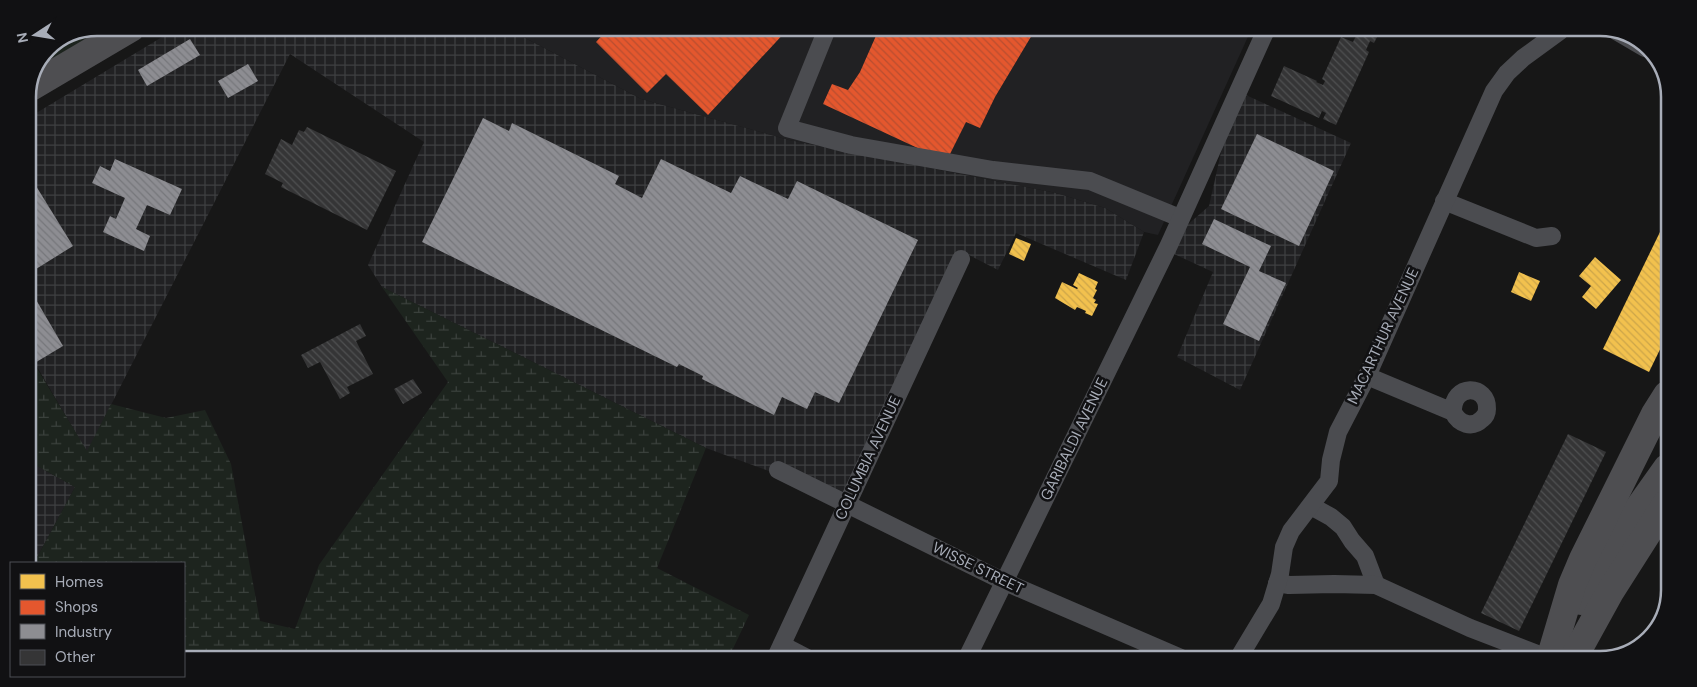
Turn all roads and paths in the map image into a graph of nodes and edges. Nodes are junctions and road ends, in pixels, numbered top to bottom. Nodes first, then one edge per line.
1 (117, 36) edge
2 (824, 36) edge
3 (1263, 36) edge
4 (1554, 36) edge
5 (38, 83) edge
6 (1444, 201) junction
7 (1180, 218) junction
8 (1552, 236) dead end
9 (961, 259) dead end
10 (1367, 376) junction
11 (1661, 404) edge
12 (1453, 412) dead end
13 (778, 470) dead end
14 (1661, 477) edge
15 (846, 504) junction
16 (1311, 506) junction
17 (1661, 512) edge
18 (1005, 582) junction
19 (1277, 583) junction
20 (1376, 585) junction
21 (779, 651) edge
22 (970, 651) edge
23 (1165, 651) edge
24 (1243, 651) edge
25 (1529, 651) edge
26 (1552, 651) edge
27 (1554, 651) edge
28 (1577, 651) edge

1 - 5 highway
2 - 7 street
3 - 7 street, GARIBALDI AVENUE
4 - 6 street, MACARTHUR AVENUE
6 - 8 street
6 - 10 street, MACARTHUR AVENUE
7 - 18 street, GARIBALDI AVENUE
9 - 15 street, COLUMBIA AVENUE
10 - 12 street
10 - 16 street, MACARTHUR AVENUE
11 - 26 highway
13 - 15 street, WISSE STREET
14 - 27 highway
15 - 18 street, WISSE STREET
15 - 21 street, COLUMBIA AVENUE
16 - 19 street, MACARTHUR AVENUE
16 - 20 street
17 - 28 highway
18 - 22 street, GARIBALDI AVENUE
18 - 23 street, WISSE STREET
19 - 20 street
19 - 24 street, MACARTHUR AVENUE
20 - 25 street

